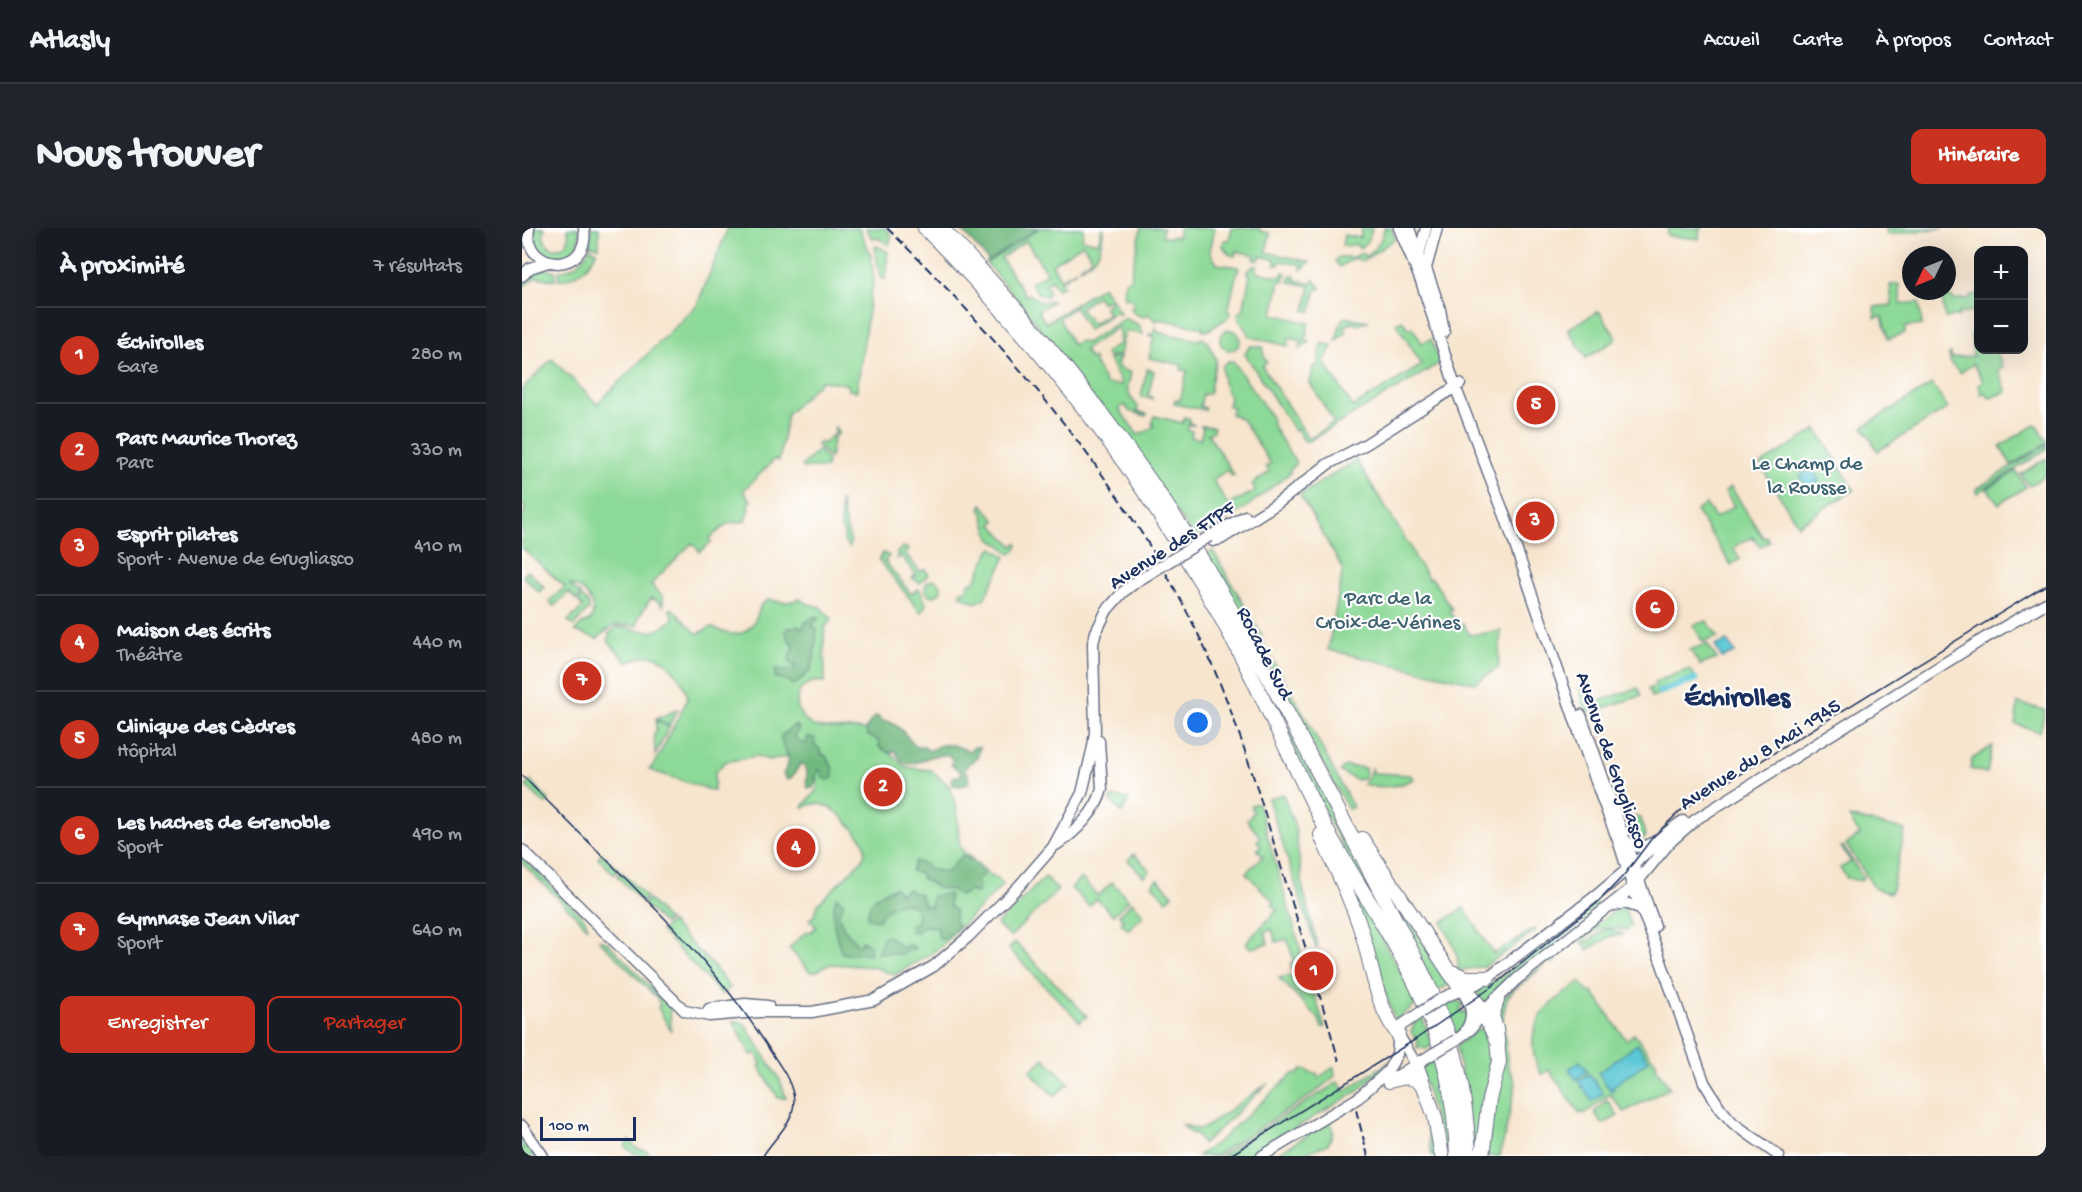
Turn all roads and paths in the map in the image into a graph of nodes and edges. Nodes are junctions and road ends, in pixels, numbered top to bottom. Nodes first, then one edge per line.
1 (529, 228) edge
2 (584, 228) edge
3 (914, 228) edge
4 (925, 228) edge
5 (941, 228) edge
6 (949, 228) edge
7 (1400, 228) edge
8 (1409, 228) edge
9 (1426, 228) edge
10 (1437, 228) edge
11 (529, 244) junction
12 (1431, 249) junction
13 (962, 250) junction
14 (1419, 255) junction
15 (548, 262) junction
16 (522, 267) edge
17 (522, 276) edge
18 (1421, 282) junction
19 (1444, 332) junction
20 (1036, 349) junction
21 (1458, 385) junction
22 (1137, 585) junction
23 (2046, 596) edge
24 (2046, 603) edge
25 (1293, 724) junction
26 (1276, 725) junction
27 (1683, 821) junction
28 (1622, 842) junction
29 (1053, 847) junction
30 (522, 850) edge
31 (1659, 856) junction
32 (1633, 875) junction
33 (1608, 884) junction
34 (1596, 895) junction
35 (1610, 906) junction
36 (1645, 906) junction
37 (1652, 919) junction
38 (1448, 970) junction
39 (1488, 978) junction
40 (1461, 989) junction
41 (1497, 1000) junction
42 (1483, 1013) junction
43 (1460, 1037) junction
44 (1402, 1040) junction
45 (1498, 1045) junction
46 (1416, 1064) junction
47 (1389, 1081) junction
48 (1424, 1087) junction
49 (1358, 1098) junction
50 (522, 1126) edge
51 (1749, 1135) junction
52 (543, 1156) edge
53 (1262, 1156) edge
54 (1442, 1156) edge
55 (1457, 1156) edge
56 (1469, 1156) edge
57 (1482, 1156) edge
58 (1779, 1156) edge

1 - 11 main road
2 - 15 main road
3 - 20 highway
4 - 20 highway, Rocade Sud
5 - 13 highway, Rocade Sud
6 - 13 highway
7 - 14 main road
7 - 18 main road
8 - 14 main road
9 - 14 main road
10 - 12 main road
11 - 15 main road
11 - 16 main road
12 - 14 main road
12 - 19 main road
13 - 25 highway, Rocade Sud
14 - 18 main road
14 - 19 main road
15 - 17 main road
18 - 21 main road
19 - 21 main road
20 - 26 highway, Rocade Sud
21 - 22 main road, Avenue des FTPF
21 - 28 main road, Avenue de Grugliasco
22 - 29 main road, Avenue des FTPF
22 - 29 main road, Avenue des FTPF
23 - 27 main road, Avenue du 8 Mai 1945
24 - 31 main road, Avenue du 8 Mai 1945
25 - 38 highway
25 - 56 highway, Rocade Sud
26 - 44 highway
26 - 55 highway, Rocade Sud
27 - 28 main road
27 - 32 main road, Avenue du 8 Mai 1945
28 - 32 main road, Avenue de Grugliasco
28 - 33 main road
29 - 30 main road
31 - 32 main road, Avenue du 8 Mai 1945
31 - 36 main road
32 - 33 main road, Avenue du 8 Mai 1945
32 - 34 main road
32 - 35 main road, Avenue du 8 Mai 1945
32 - 36 main road, Avenue de Grugliasco
32 - 37 main road
33 - 34 main road, Avenue du 8 Mai 1945
34 - 39 main road, Avenue du 8 Mai 1945
35 - 36 main road
35 - 41 main road, Avenue du 8 Mai 1945
36 - 37 main road, Avenue de Grugliasco
36 - 51 main road, Avenue de Grugliasco
37 - 51 main road, Avenue de Grugliasco
38 - 39 highway
38 - 40 highway
39 - 40 main road, Avenue du 8 Mai 1945
40 - 42 highway
40 - 43 main road
40 - 44 main road, Avenue du 8 Mai 1945, bridge
41 - 42 main road, Avenue du 8 Mai 1945
41 - 45 highway
42 - 43 main road, Avenue du 8 Mai 1945
42 - 45 highway
43 - 46 main road, Avenue du 8 Mai 1945, bridge
44 - 46 main road
44 - 49 main road
45 - 57 highway
46 - 47 main road, Avenue du 8 Mai 1945
46 - 48 highway
47 - 48 highway
47 - 49 main road, Avenue du 8 Mai 1945
48 - 54 highway
49 - 53 main road, bridge
50 - 52 main road
51 - 58 main road, Avenue de Grugliasco

